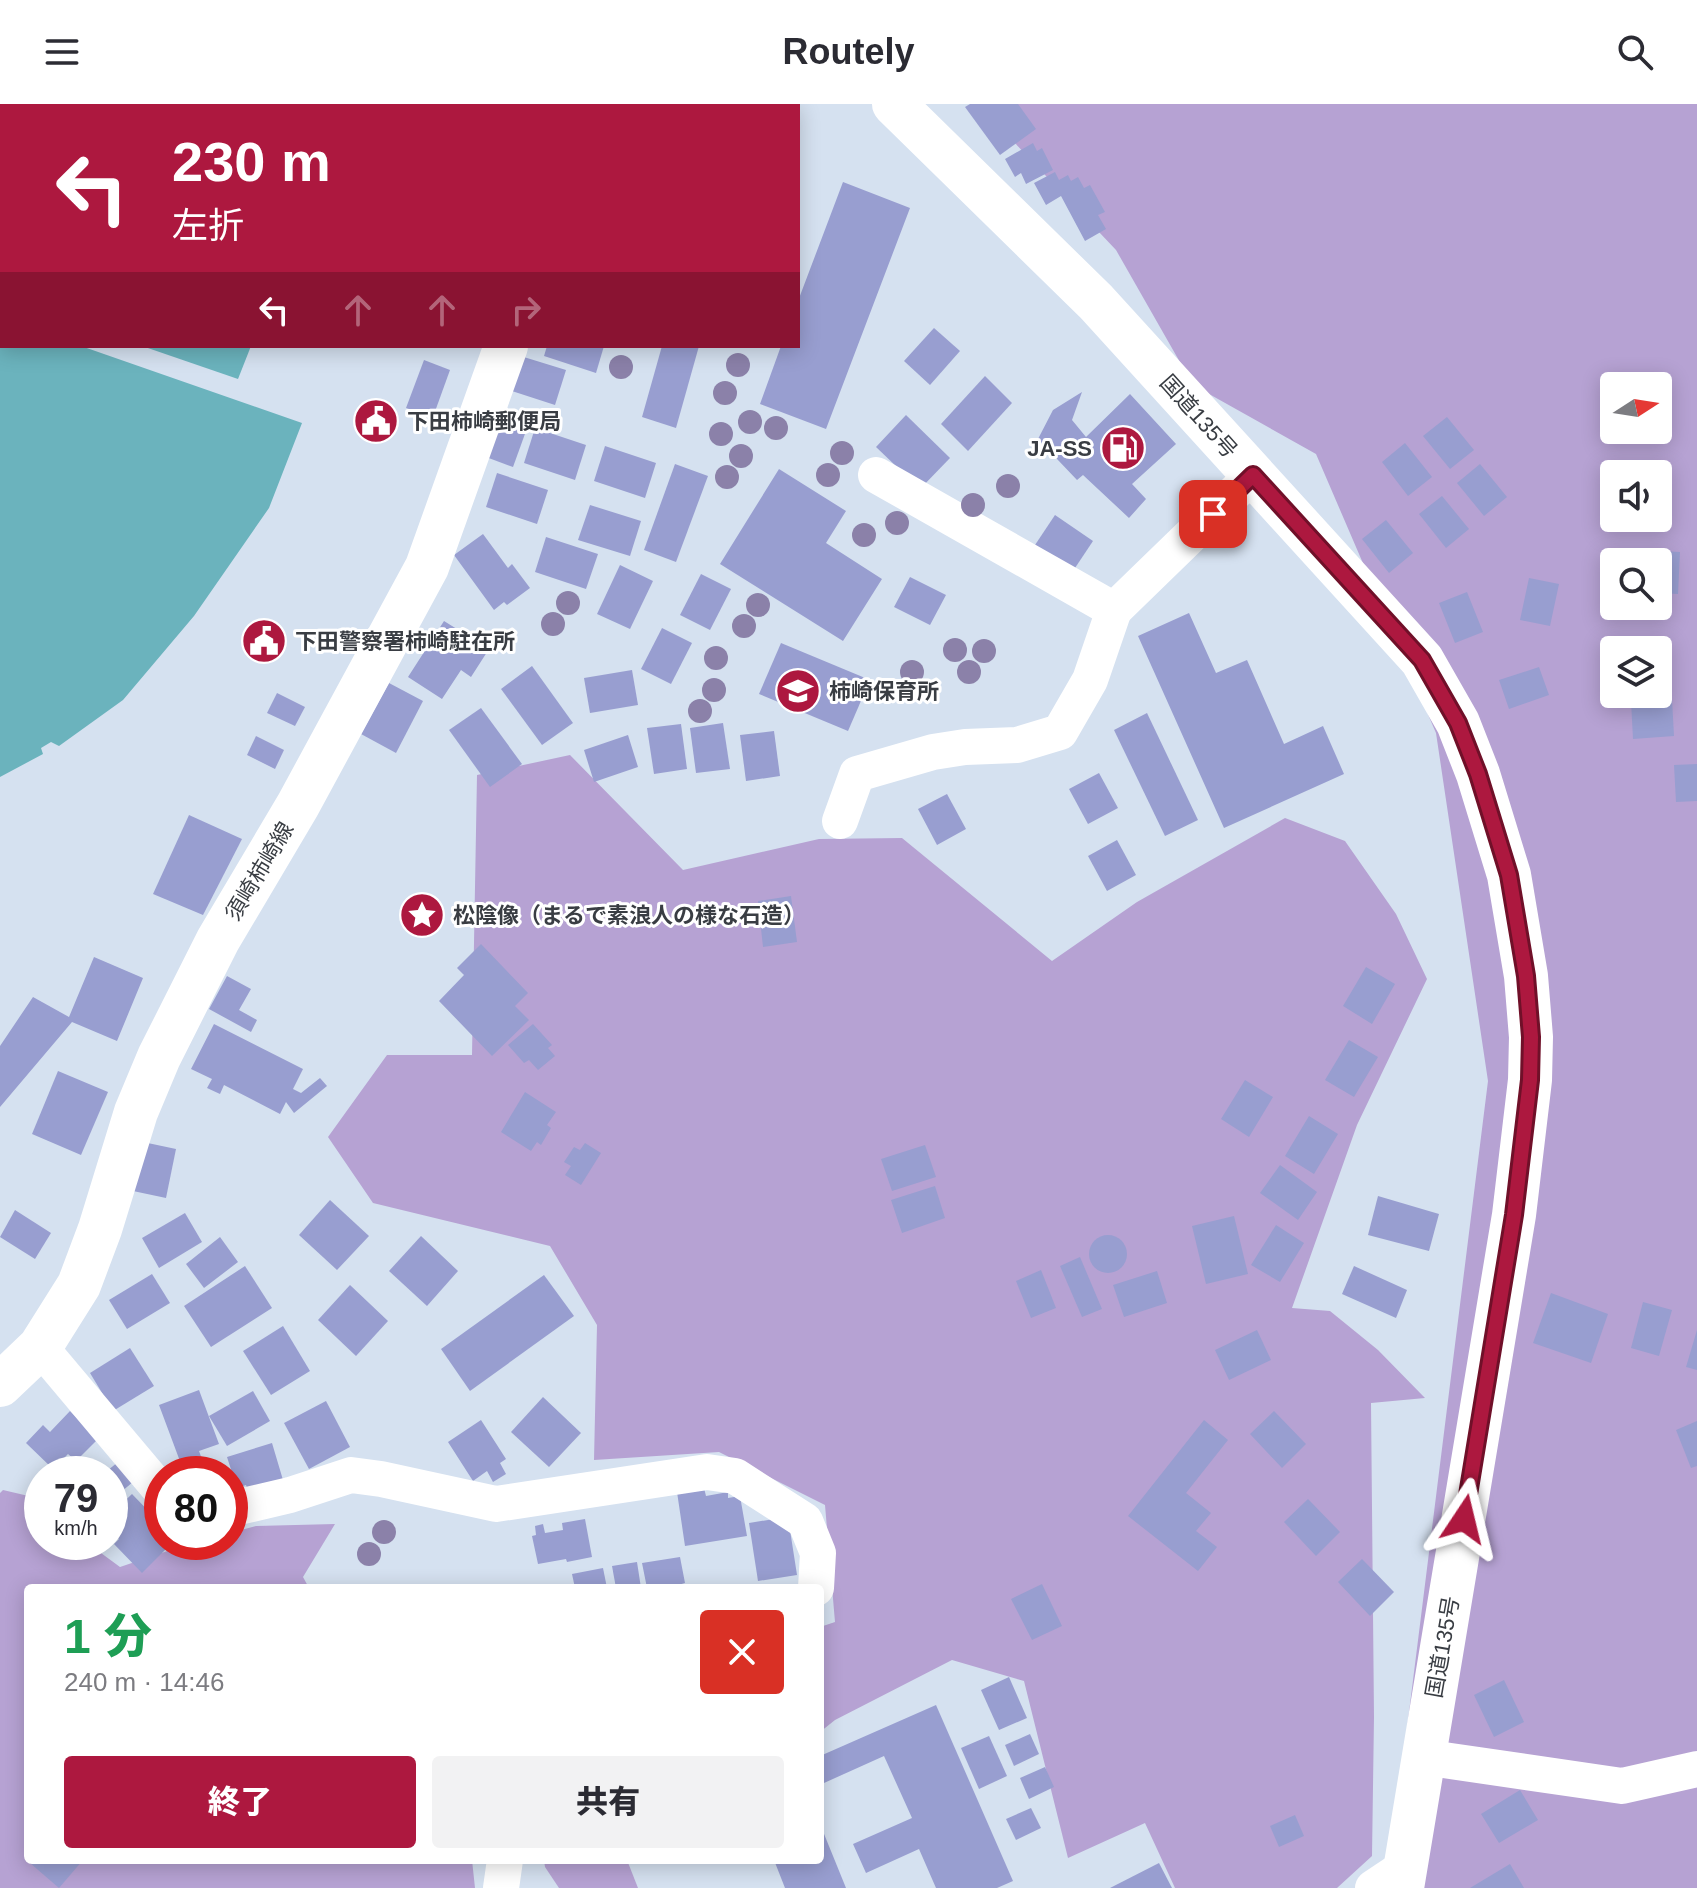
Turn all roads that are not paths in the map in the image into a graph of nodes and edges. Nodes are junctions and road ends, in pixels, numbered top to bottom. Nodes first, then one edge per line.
1 (894, 104) edge
2 (505, 348) edge
3 (876, 475) dead end
4 (1253, 475) junction
5 (1114, 610) junction
6 (840, 821) dead end
7 (40, 1347) junction
8 (0, 1385) edge
9 (144, 1471) edge
10 (248, 1505) edge
11 (816, 1584) edge
12 (1423, 1757) junction
13 (1697, 1769) edge
14 (504, 1864) edge
15 (1394, 1881) edge
16 (501, 1888) edge

1 - 4 main road, 国道135号
2 - 7 main road, 須崎柿崎線
3 - 5 street
4 - 5 street
4 - 12 main road, 国道135号
5 - 6 street
7 - 8 main road, 須崎柿崎線
7 - 9 street
10 - 11 street
12 - 13 street
12 - 15 main road, 国道135号
14 - 16 street

